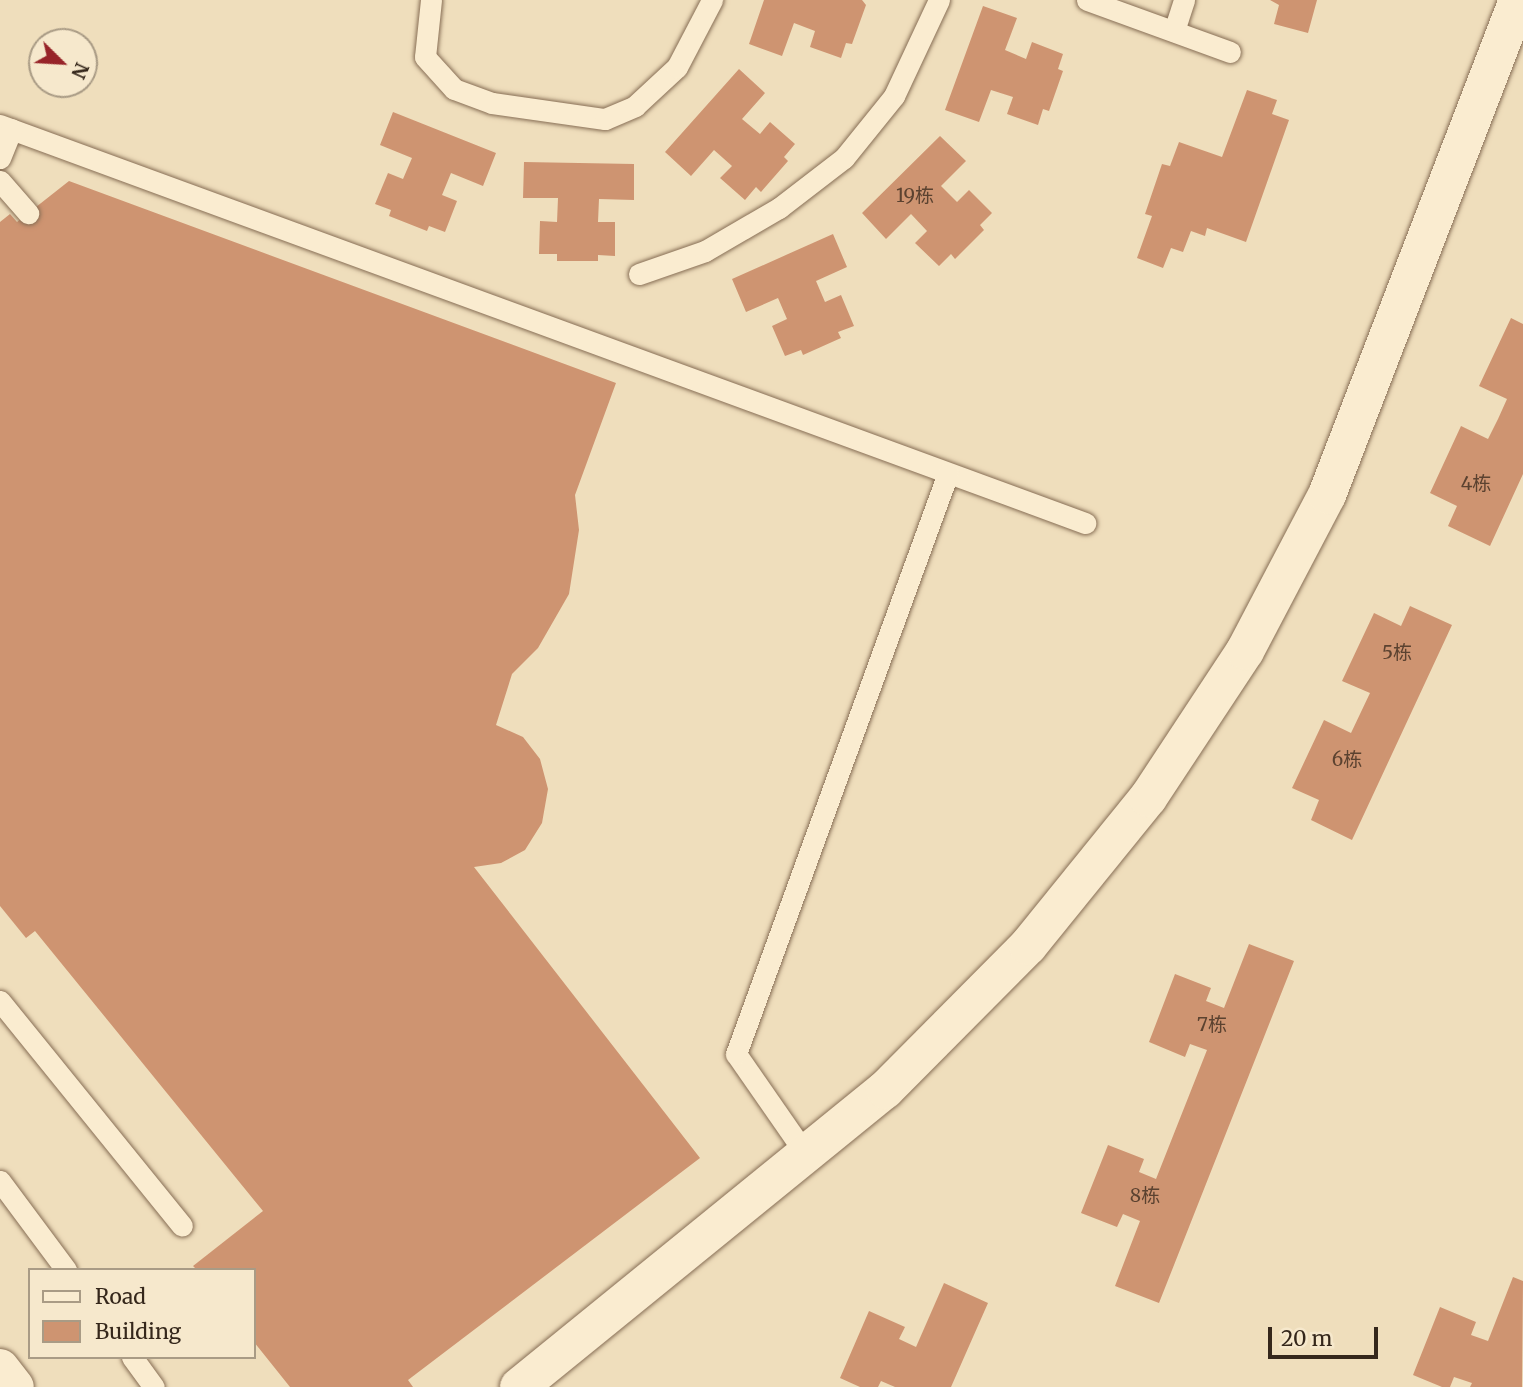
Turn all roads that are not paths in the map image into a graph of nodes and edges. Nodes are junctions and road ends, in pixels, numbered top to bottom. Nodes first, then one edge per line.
1 (431, 0) edge
2 (712, 0) edge
3 (939, 0) edge
4 (1087, 0) edge
5 (1184, 0) edge
6 (1518, 0) edge
7 (1174, 31) junction
8 (1230, 52) dead end
9 (6, 127) edge
10 (0, 158) edge
11 (0, 181) edge
12 (28, 213) dead end
13 (639, 274) dead end
14 (948, 473) junction
15 (1085, 523) dead end
16 (0, 1001) edge
17 (807, 1156) junction
18 (0, 1181) edge
19 (182, 1226) dead end
20 (65, 1268) edge
21 (133, 1359) edge
22 (0, 1368) edge
23 (15, 1387) edge
24 (154, 1387) edge
25 (519, 1387) edge

1 - 2 lane
3 - 13 lane
4 - 7 lane
5 - 7 lane
6 - 17 street
7 - 8 lane
9 - 10 lane
9 - 14 lane
11 - 12 lane
14 - 15 lane
14 - 17 lane
16 - 19 lane
17 - 25 street
18 - 20 lane
21 - 24 lane
22 - 23 street

